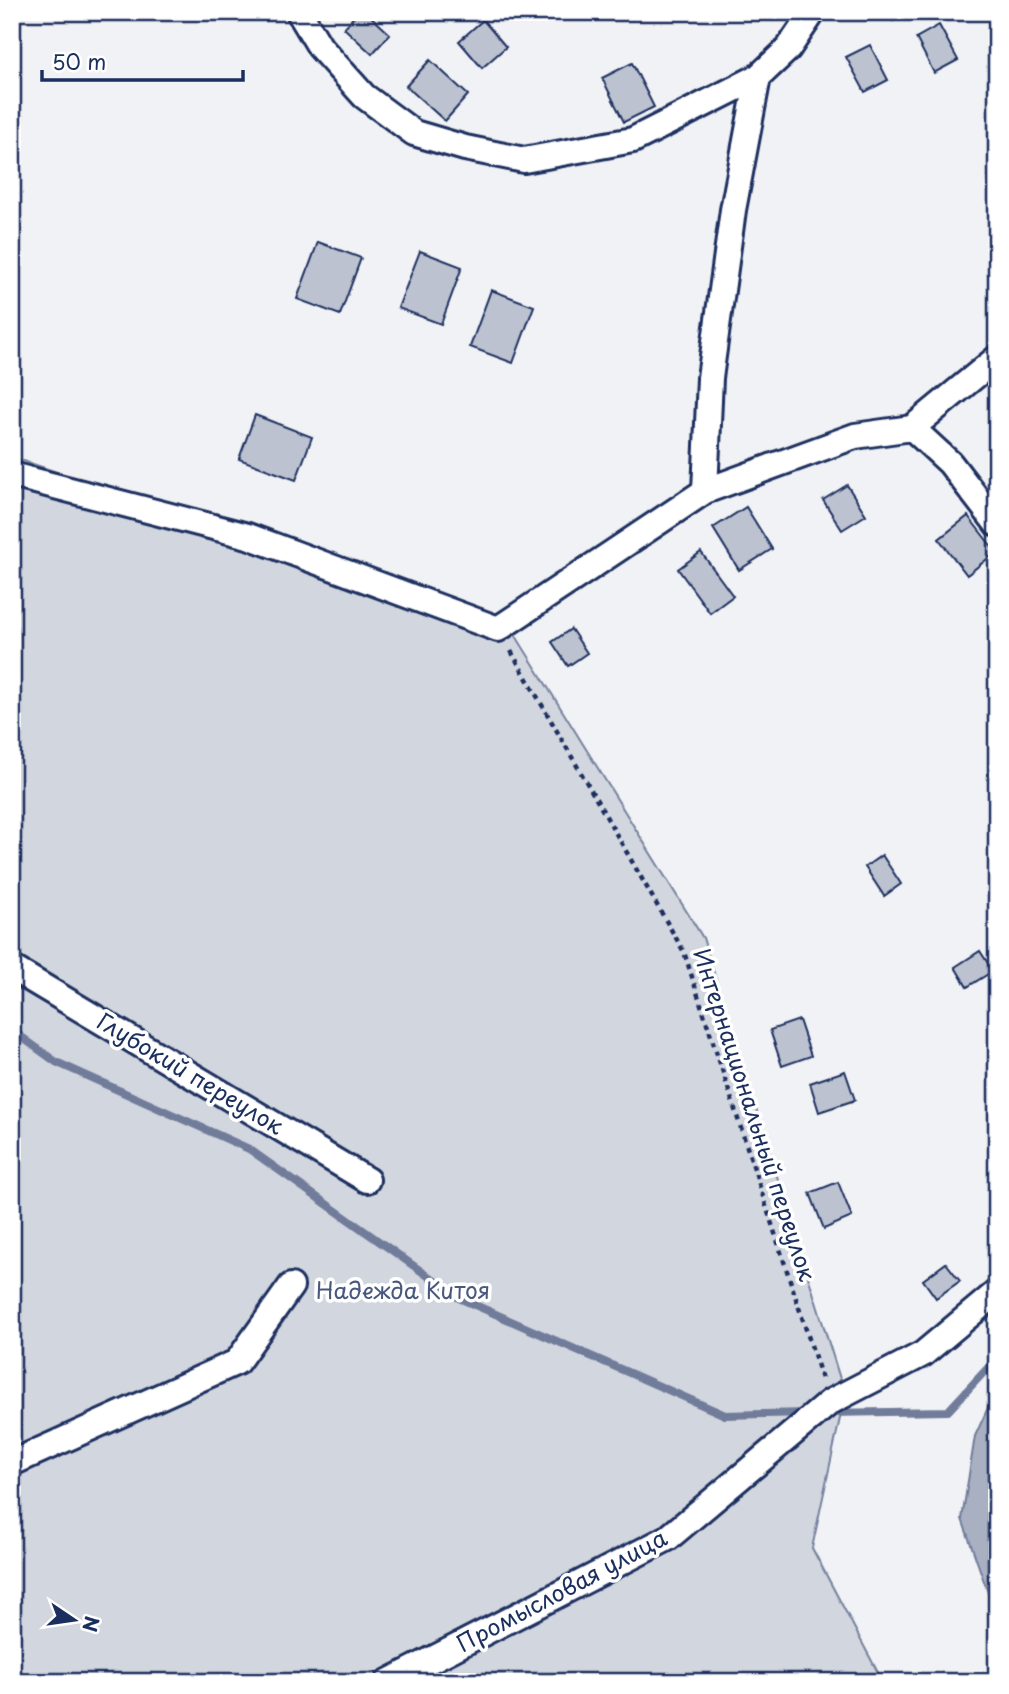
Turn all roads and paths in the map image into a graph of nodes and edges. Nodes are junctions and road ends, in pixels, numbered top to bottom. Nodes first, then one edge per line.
1 (299, 12) edge
2 (813, 12) edge
3 (758, 77) junction
4 (997, 358) edge
5 (912, 428) junction
6 (12, 475) edge
7 (705, 491) junction
8 (997, 524) edge
9 (498, 629) junction
10 (12, 968) edge
11 (367, 1180) dead end
12 (291, 1286) dead end
13 (997, 1292) edge
14 (830, 1402) junction
15 (12, 1463) edge
16 (388, 1682) edge

1 - 3 street
2 - 3 street
3 - 7 street
4 - 5 street
5 - 7 street
5 - 8 street
6 - 9 street
7 - 9 street
9 - 14 path, Интернациональный переулок
10 - 11 street, Глубокий переулок
12 - 15 street
13 - 14 street, Промысловая улица
14 - 16 street, Промысловая улица

